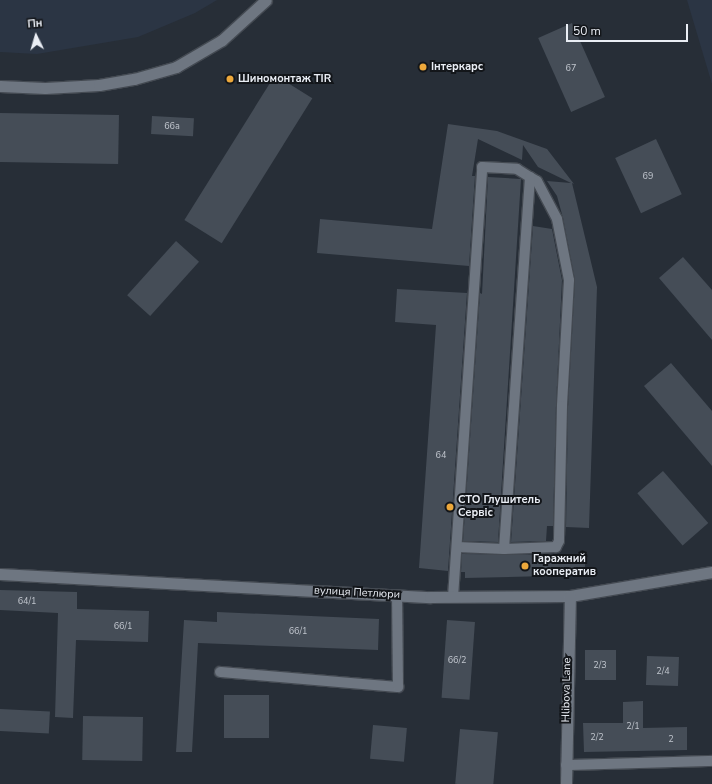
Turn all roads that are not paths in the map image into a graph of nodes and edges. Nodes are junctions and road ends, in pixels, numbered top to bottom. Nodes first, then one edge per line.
1 (266, 0) edge
2 (0, 86) edge
3 (530, 176) junction
4 (457, 547) junction
5 (504, 549) junction
6 (712, 572) edge
7 (0, 574) edge
8 (397, 595) junction
9 (570, 596) junction
10 (453, 597) junction
11 (220, 672) dead end
12 (712, 760) edge
13 (566, 765) junction
14 (566, 784) edge

1 - 2 street
3 - 4 lane
3 - 5 lane
3 - 5 lane
4 - 5 lane
4 - 10 lane
6 - 9 street, вулиця Петлюри
7 - 8 street, вулиця Петлюри
8 - 10 street, вулиця Петлюри
8 - 11 lane
9 - 10 street, вулиця Петлюри
9 - 13 street, Hlibova Lane
12 - 13 lane
13 - 14 street, Hlibova Lane

